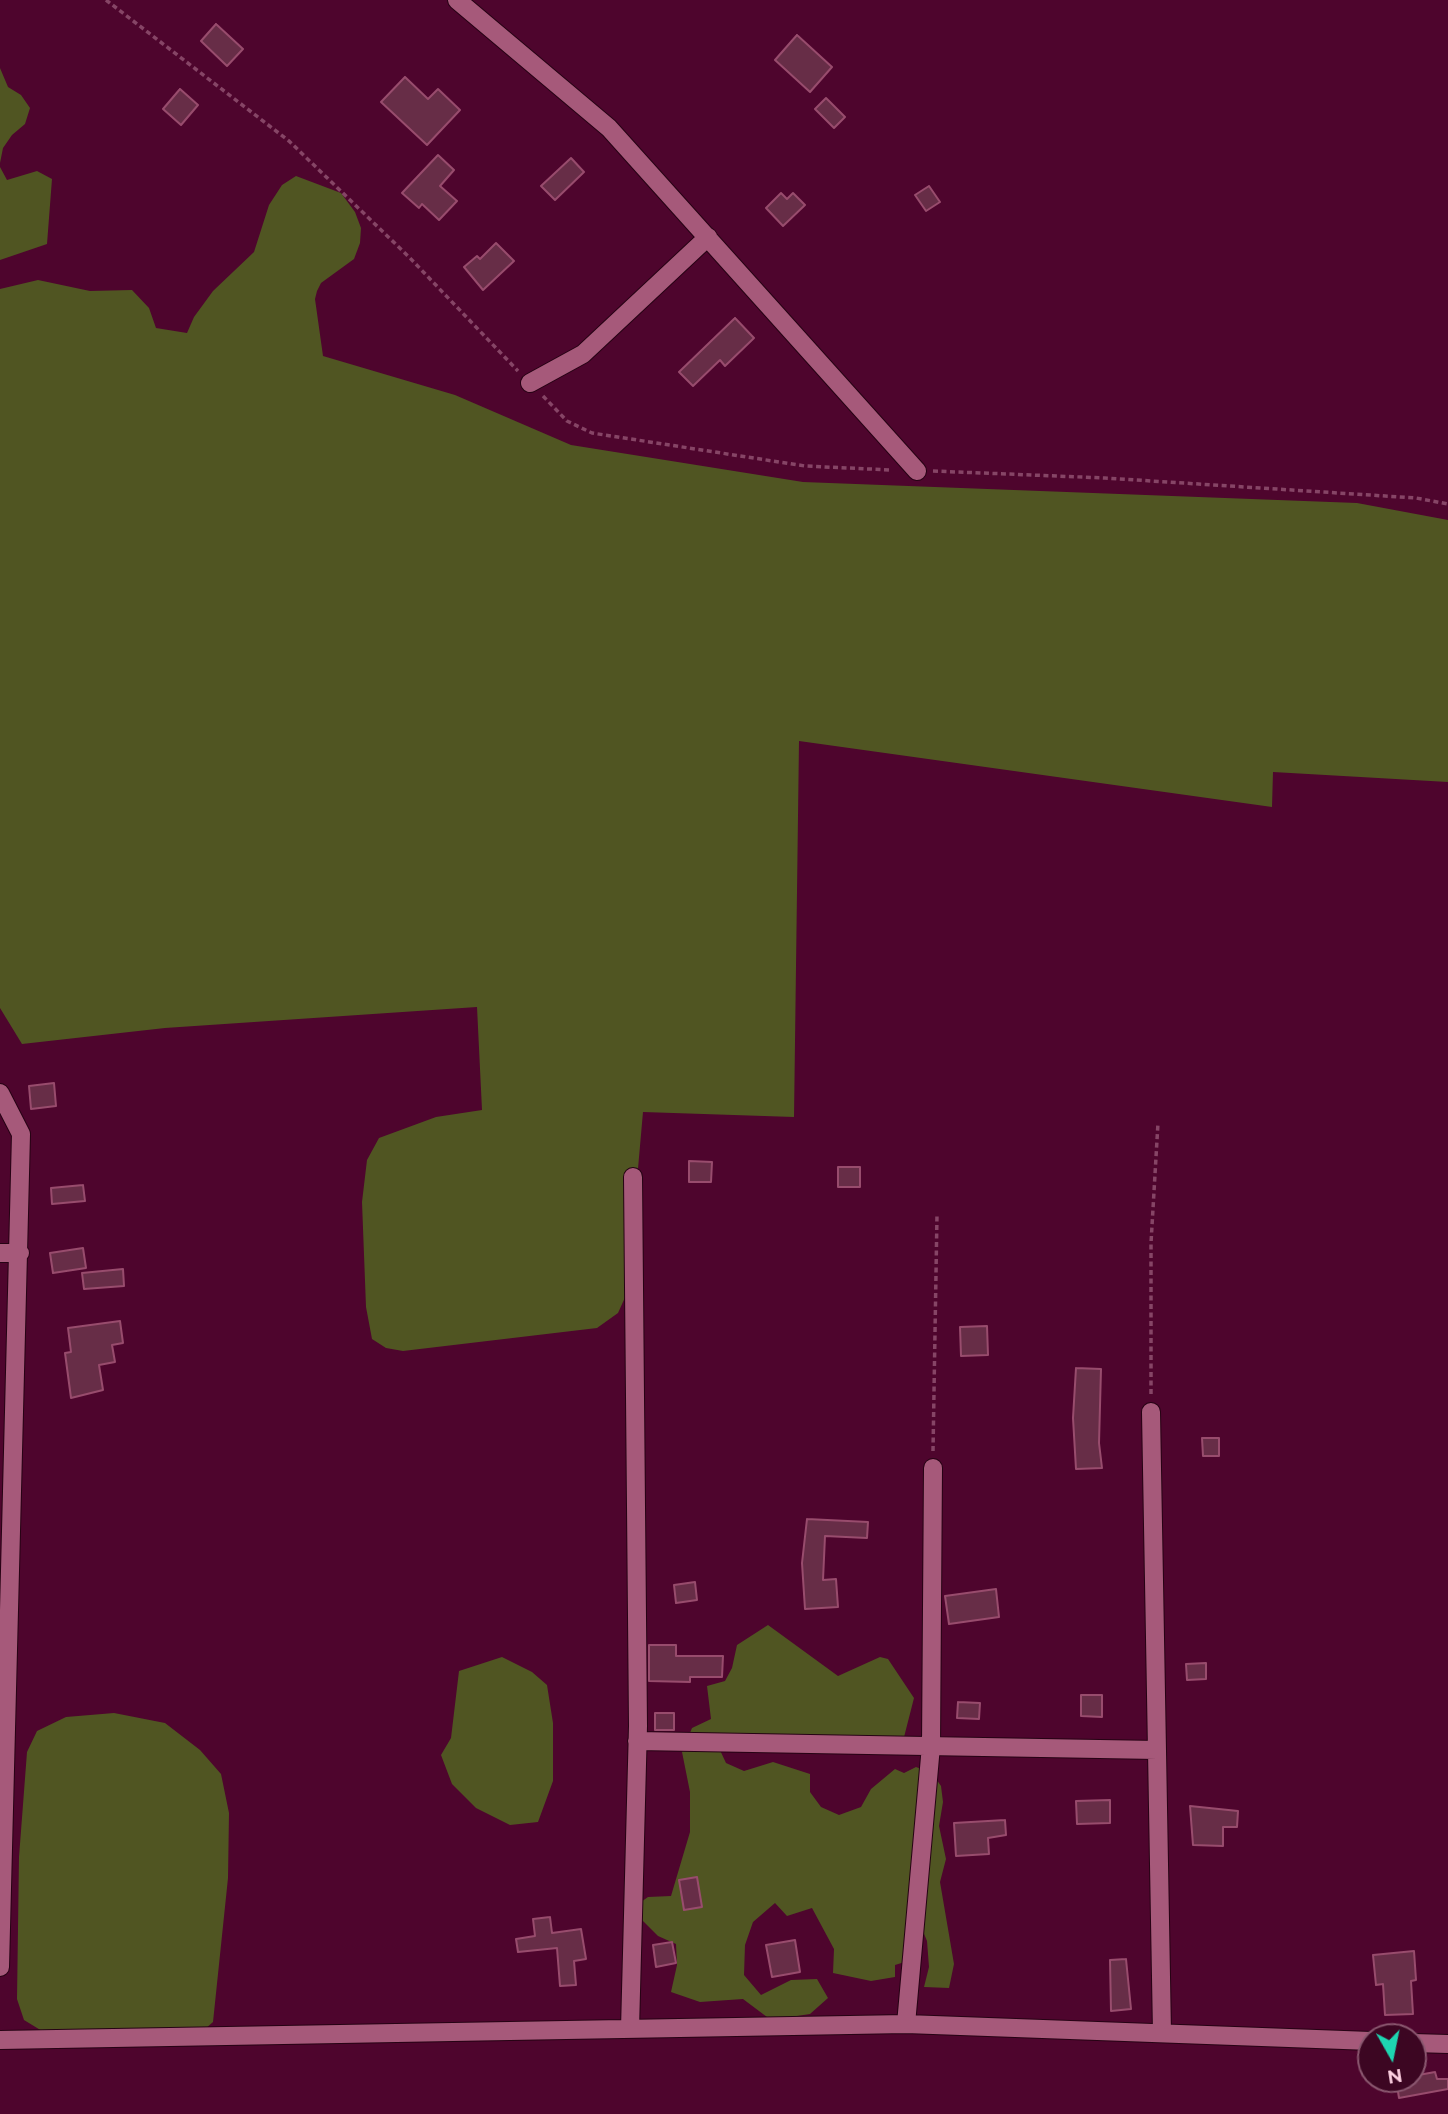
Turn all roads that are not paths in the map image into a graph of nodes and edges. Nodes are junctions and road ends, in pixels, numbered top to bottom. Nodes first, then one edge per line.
1 (457, 0) edge
2 (708, 237) junction
3 (530, 383) road end
4 (917, 471) road end
5 (0, 1093) edge
6 (634, 1177) dead end
7 (0, 1253) edge
8 (20, 1253) junction
9 (1151, 1412) road end
10 (933, 1468) road end
11 (6, 1523) edge
12 (637, 1741) junction
13 (931, 1746) junction
14 (1157, 1750) junction
15 (1, 1788) edge
16 (0, 1967) edge
17 (906, 2024) junction
18 (630, 2029) junction
19 (1162, 2033) junction
20 (0, 2040) edge
21 (1357, 2040) edge
22 (1427, 2043) edge
23 (1448, 2044) edge

1 - 2 street
2 - 3 street
2 - 4 street
5 - 8 street
6 - 12 street
7 - 8 street
8 - 11 street
9 - 14 street
10 - 13 street
11 - 15 street
12 - 13 street
12 - 18 street
13 - 14 street
13 - 17 street
14 - 19 street
15 - 16 street
17 - 18 street
17 - 19 street
18 - 20 street
19 - 21 street
22 - 23 street

